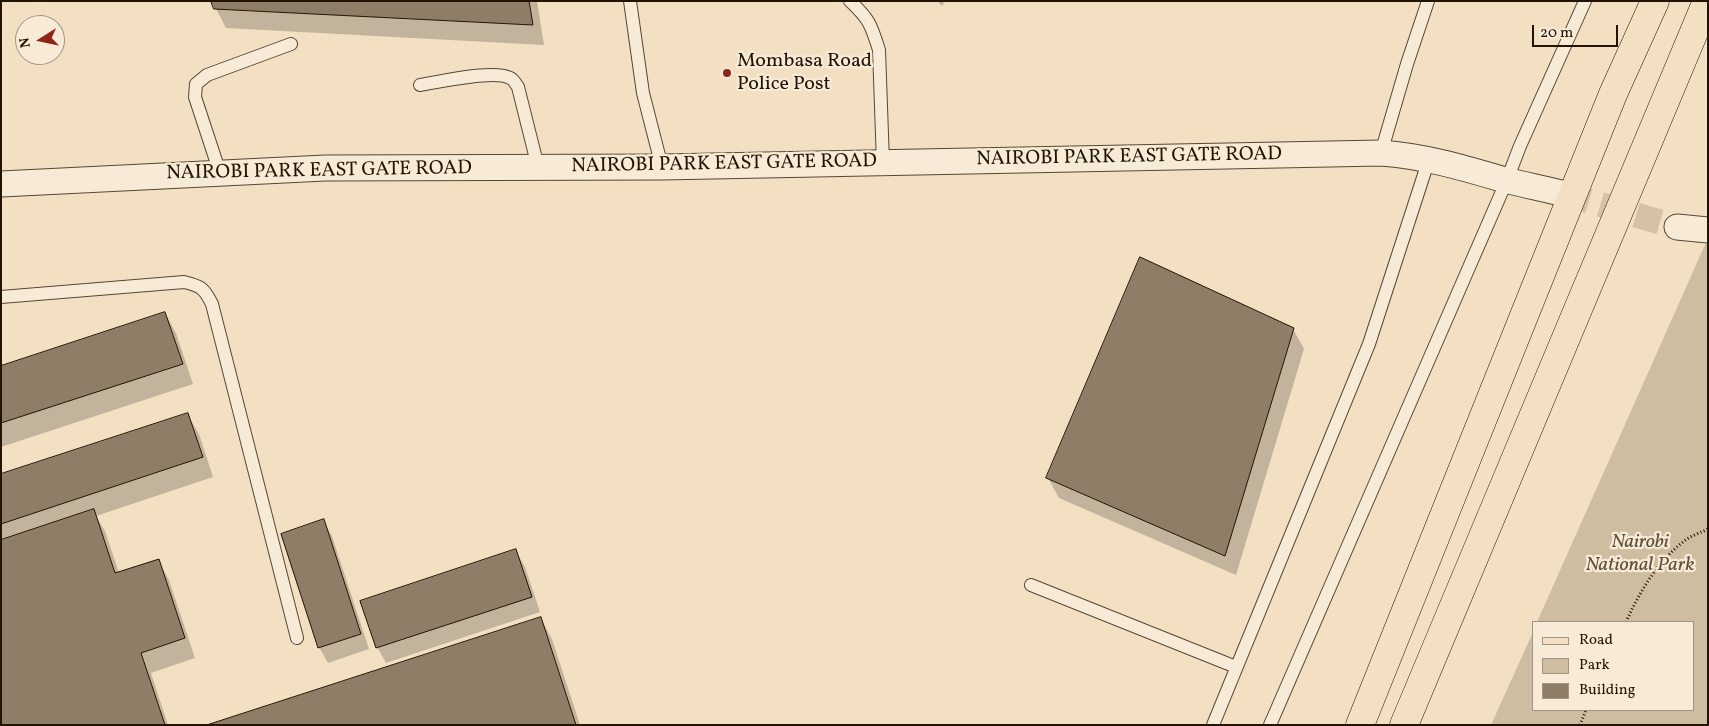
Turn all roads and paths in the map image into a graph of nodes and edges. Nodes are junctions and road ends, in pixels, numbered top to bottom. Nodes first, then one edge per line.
1 (630, 1) edge
2 (850, 1) edge
3 (1428, 1) edge
4 (1585, 1) edge
5 (1655, 1) edge
6 (1706, 1) edge
7 (291, 44) dead end
8 (420, 85) dead end
9 (1381, 153) junction
10 (1438, 161) junction
11 (883, 163) junction
12 (538, 167) junction
13 (662, 167) junction
14 (220, 173) junction
15 (1507, 180) junction
16 (1, 184) edge
17 (1564, 194) tunnel mouth
18 (1677, 227) tunnel mouth
19 (1708, 230) edge
20 (1, 297) edge
21 (1708, 530) edge
22 (1031, 585) dead end
23 (1627, 621) edge
24 (296, 638) dead end
25 (1236, 668) junction
26 (1586, 711) edge
27 (1213, 725) edge
28 (1270, 725) edge
29 (1360, 725) edge
30 (1404, 725) edge
31 (1580, 725) edge

1 - 13 lane
2 - 11 lane
3 - 9 lane
4 - 15 lane
5 - 29 main road
6 - 30 main road
7 - 14 lane
8 - 12 lane
9 - 10 street, NAIROBI PARK EAST GATE ROAD
9 - 11 street, NAIROBI PARK EAST GATE ROAD
10 - 15 street, NAIROBI PARK EAST GATE ROAD
10 - 25 lane
11 - 13 street, NAIROBI PARK EAST GATE ROAD
12 - 13 street, NAIROBI PARK EAST GATE ROAD
12 - 14 street, NAIROBI PARK EAST GATE ROAD
14 - 16 street, NAIROBI PARK EAST GATE ROAD
15 - 17 street, NAIROBI PARK EAST GATE ROAD
15 - 28 lane
18 - 19 street
20 - 24 lane
21 - 23 path
22 - 25 lane
25 - 27 lane
26 - 31 path

